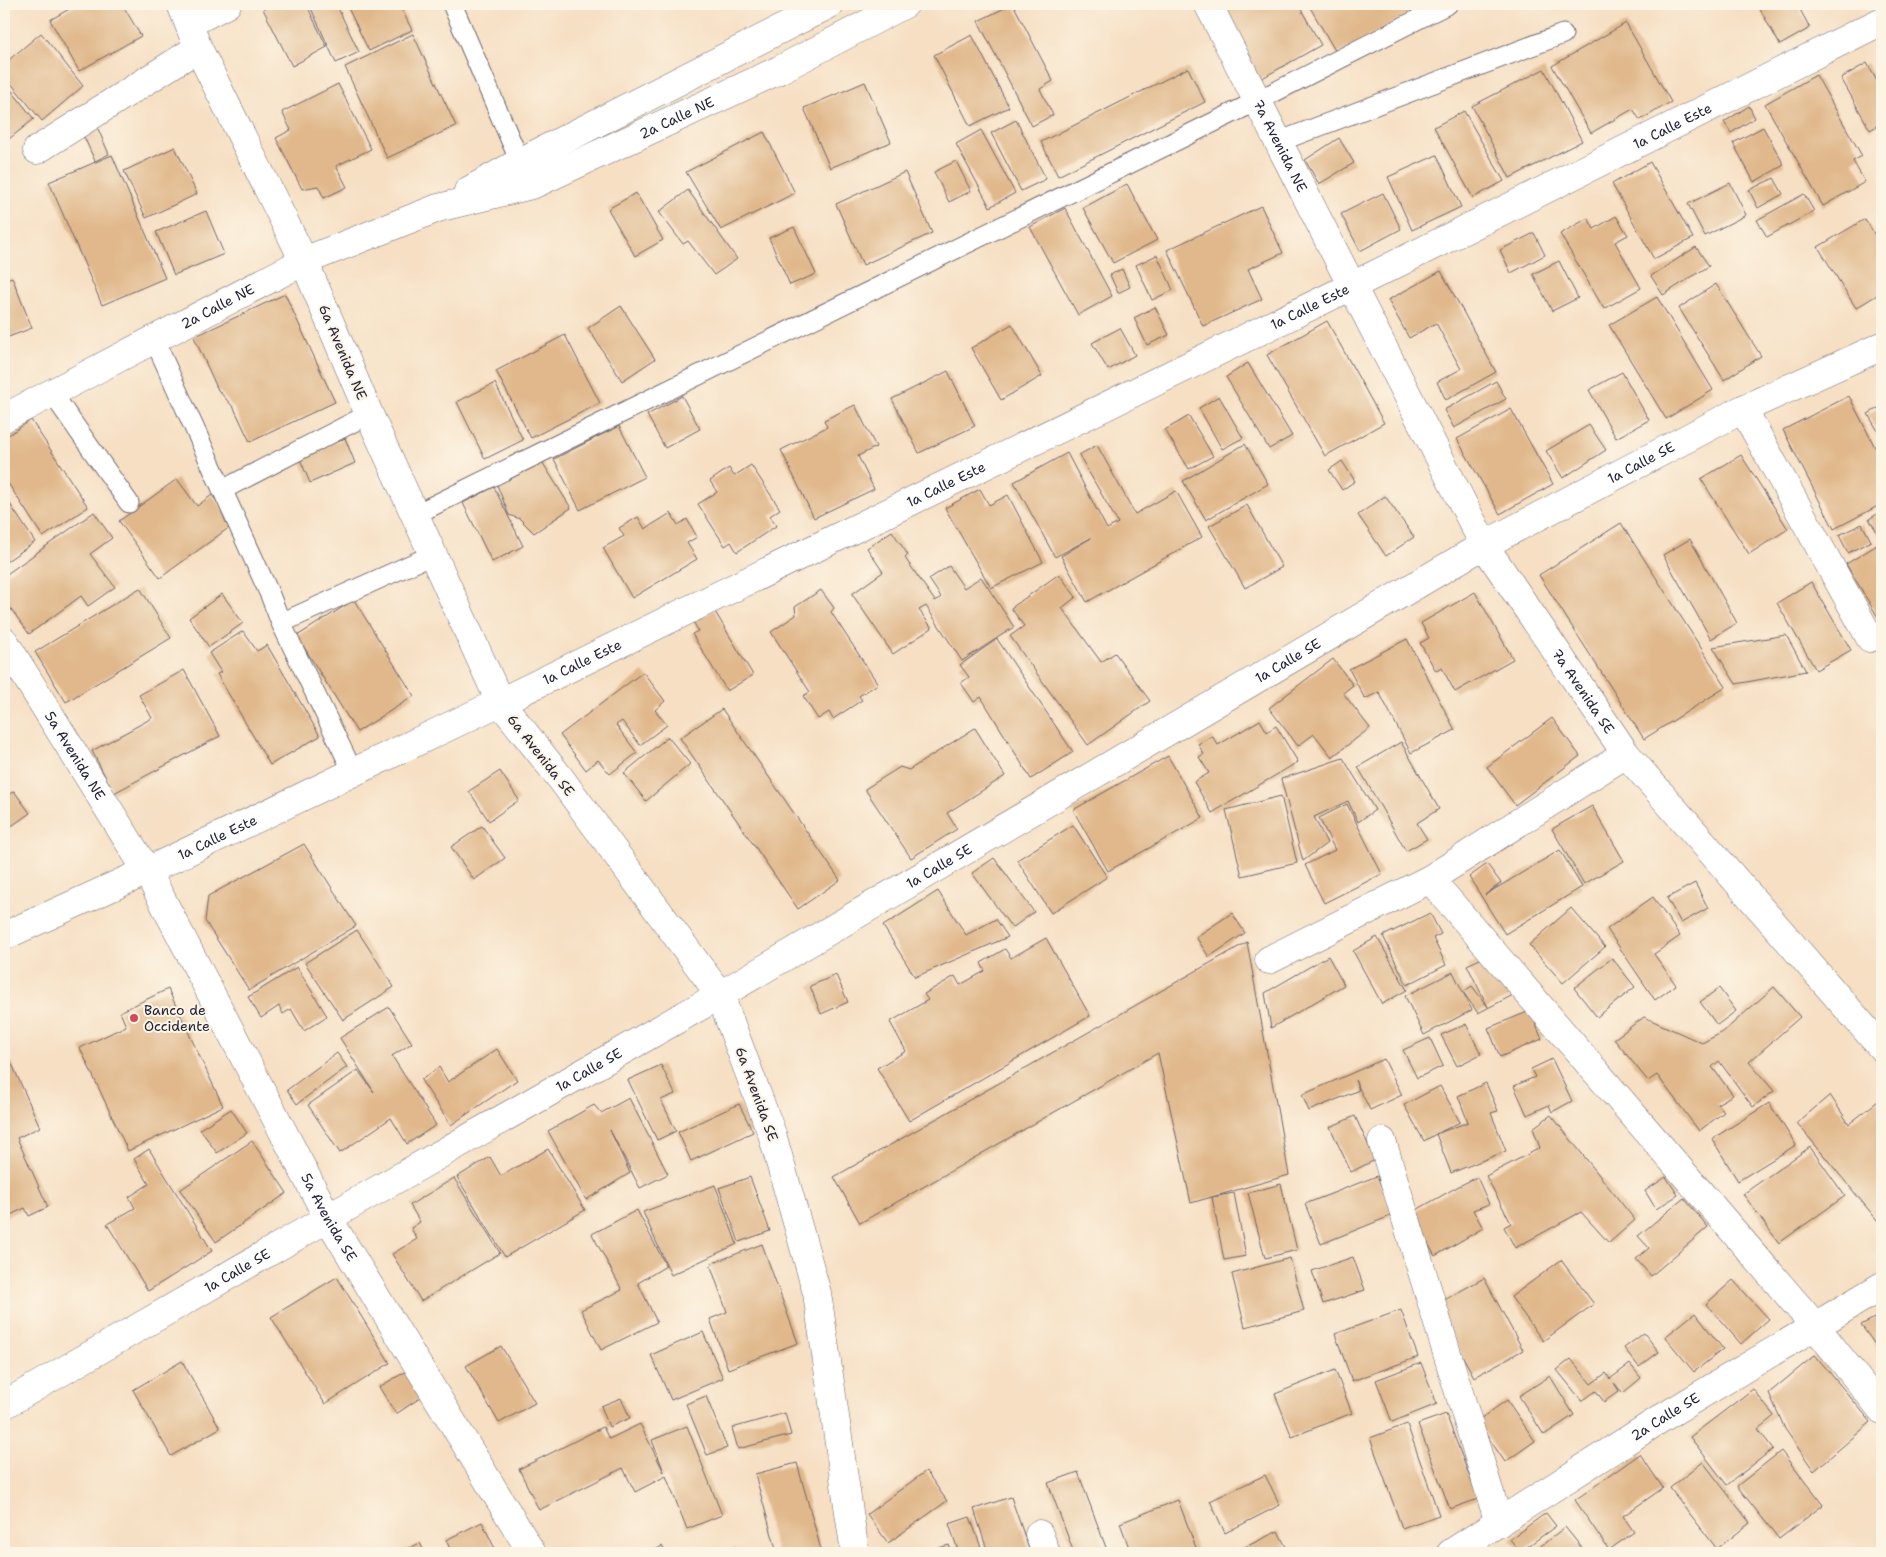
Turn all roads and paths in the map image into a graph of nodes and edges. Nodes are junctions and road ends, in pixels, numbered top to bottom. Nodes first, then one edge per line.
1 (227, 4) edge
2 (452, 4) edge
3 (830, 4) edge
4 (904, 4) edge
5 (1208, 4) edge
6 (1448, 4) edge
7 (185, 13) edge
8 (1882, 21) edge
9 (1563, 34) dead end
10 (198, 48) junction
11 (1257, 101) junction
12 (1278, 142) junction
13 (37, 150) dead end
14 (520, 162) junction
15 (438, 208) junction
16 (304, 261) junction
17 (1352, 286) junction
18 (154, 339) junction
19 (1882, 346) edge
20 (52, 393) junction
21 (1743, 410) junction
22 (369, 414) junction
23 (4, 418) edge
24 (222, 490) junction
25 (129, 504) dead end
26 (414, 515) junction
27 (1484, 545) junction
28 (432, 555) junction
29 (281, 624) junction
30 (1870, 638) dead end
31 (4, 641) edge
32 (500, 702) junction
33 (1626, 754) junction
34 (353, 772) junction
35 (147, 871) junction
36 (1430, 879) junction
37 (4, 936) edge
38 (1269, 960) dead end
39 (720, 995) junction
40 (1882, 1048) edge
41 (1382, 1141) dead end
42 (328, 1218) junction
43 (1882, 1286) edge
44 (1815, 1326) junction
45 (4, 1405) edge
46 (1882, 1410) edge
47 (1499, 1523) junction
48 (532, 1553) edge
49 (855, 1553) edge
50 (1451, 1553) edge

1 - 7 street
2 - 14 lane
3 - 14 street, 2a Calle NE
4 - 15 street, 2a Calle NE
5 - 11 street, 7a Avenida NE
6 - 11 lane
7 - 10 street, 6a Avenida NE
8 - 17 street, 1a Calle Este
9 - 12 lane
10 - 13 street
10 - 16 street, 6a Avenida NE
11 - 12 street, 7a Avenida NE
11 - 26 lane
12 - 17 street, 7a Avenida NE
14 - 15 street, 2a Calle NE
15 - 16 street, 2a Calle NE
16 - 18 street, 2a Calle NE
16 - 22 street, 6a Avenida NE
17 - 27 street, 7a Avenida SE
17 - 32 street, 1a Calle Este
18 - 20 street, 2a Calle NE
18 - 24 lane
19 - 21 street, 1a Calle SE
20 - 23 street, 2a Calle NE
20 - 25 lane
21 - 27 street, 1a Calle SE
21 - 30 street
22 - 24 lane
22 - 26 street, 6a Avenida NE
24 - 29 lane
26 - 28 street, 6a Avenida NE
27 - 33 street, 7a Avenida SE
27 - 39 street, 1a Calle SE
28 - 29 lane
28 - 32 street, 6a Avenida NE
29 - 34 lane
31 - 35 street, 5a Avenida NE
32 - 34 street, 1a Calle Este
32 - 39 street, 6a Avenida SE
33 - 36 street
33 - 40 street, 7a Avenida SE
34 - 35 street, 1a Calle Este
35 - 37 street, 1a Calle Este
35 - 42 street, 5a Avenida SE
36 - 38 street
36 - 44 street
39 - 42 street, 1a Calle SE
39 - 49 street, 6a Avenida SE
41 - 47 street
42 - 45 street, 1a Calle SE
42 - 48 street, 5a Avenida SE
43 - 44 street, 2a Calle SE
44 - 46 street
44 - 47 street, 2a Calle SE
47 - 50 street, 2a Calle SE

